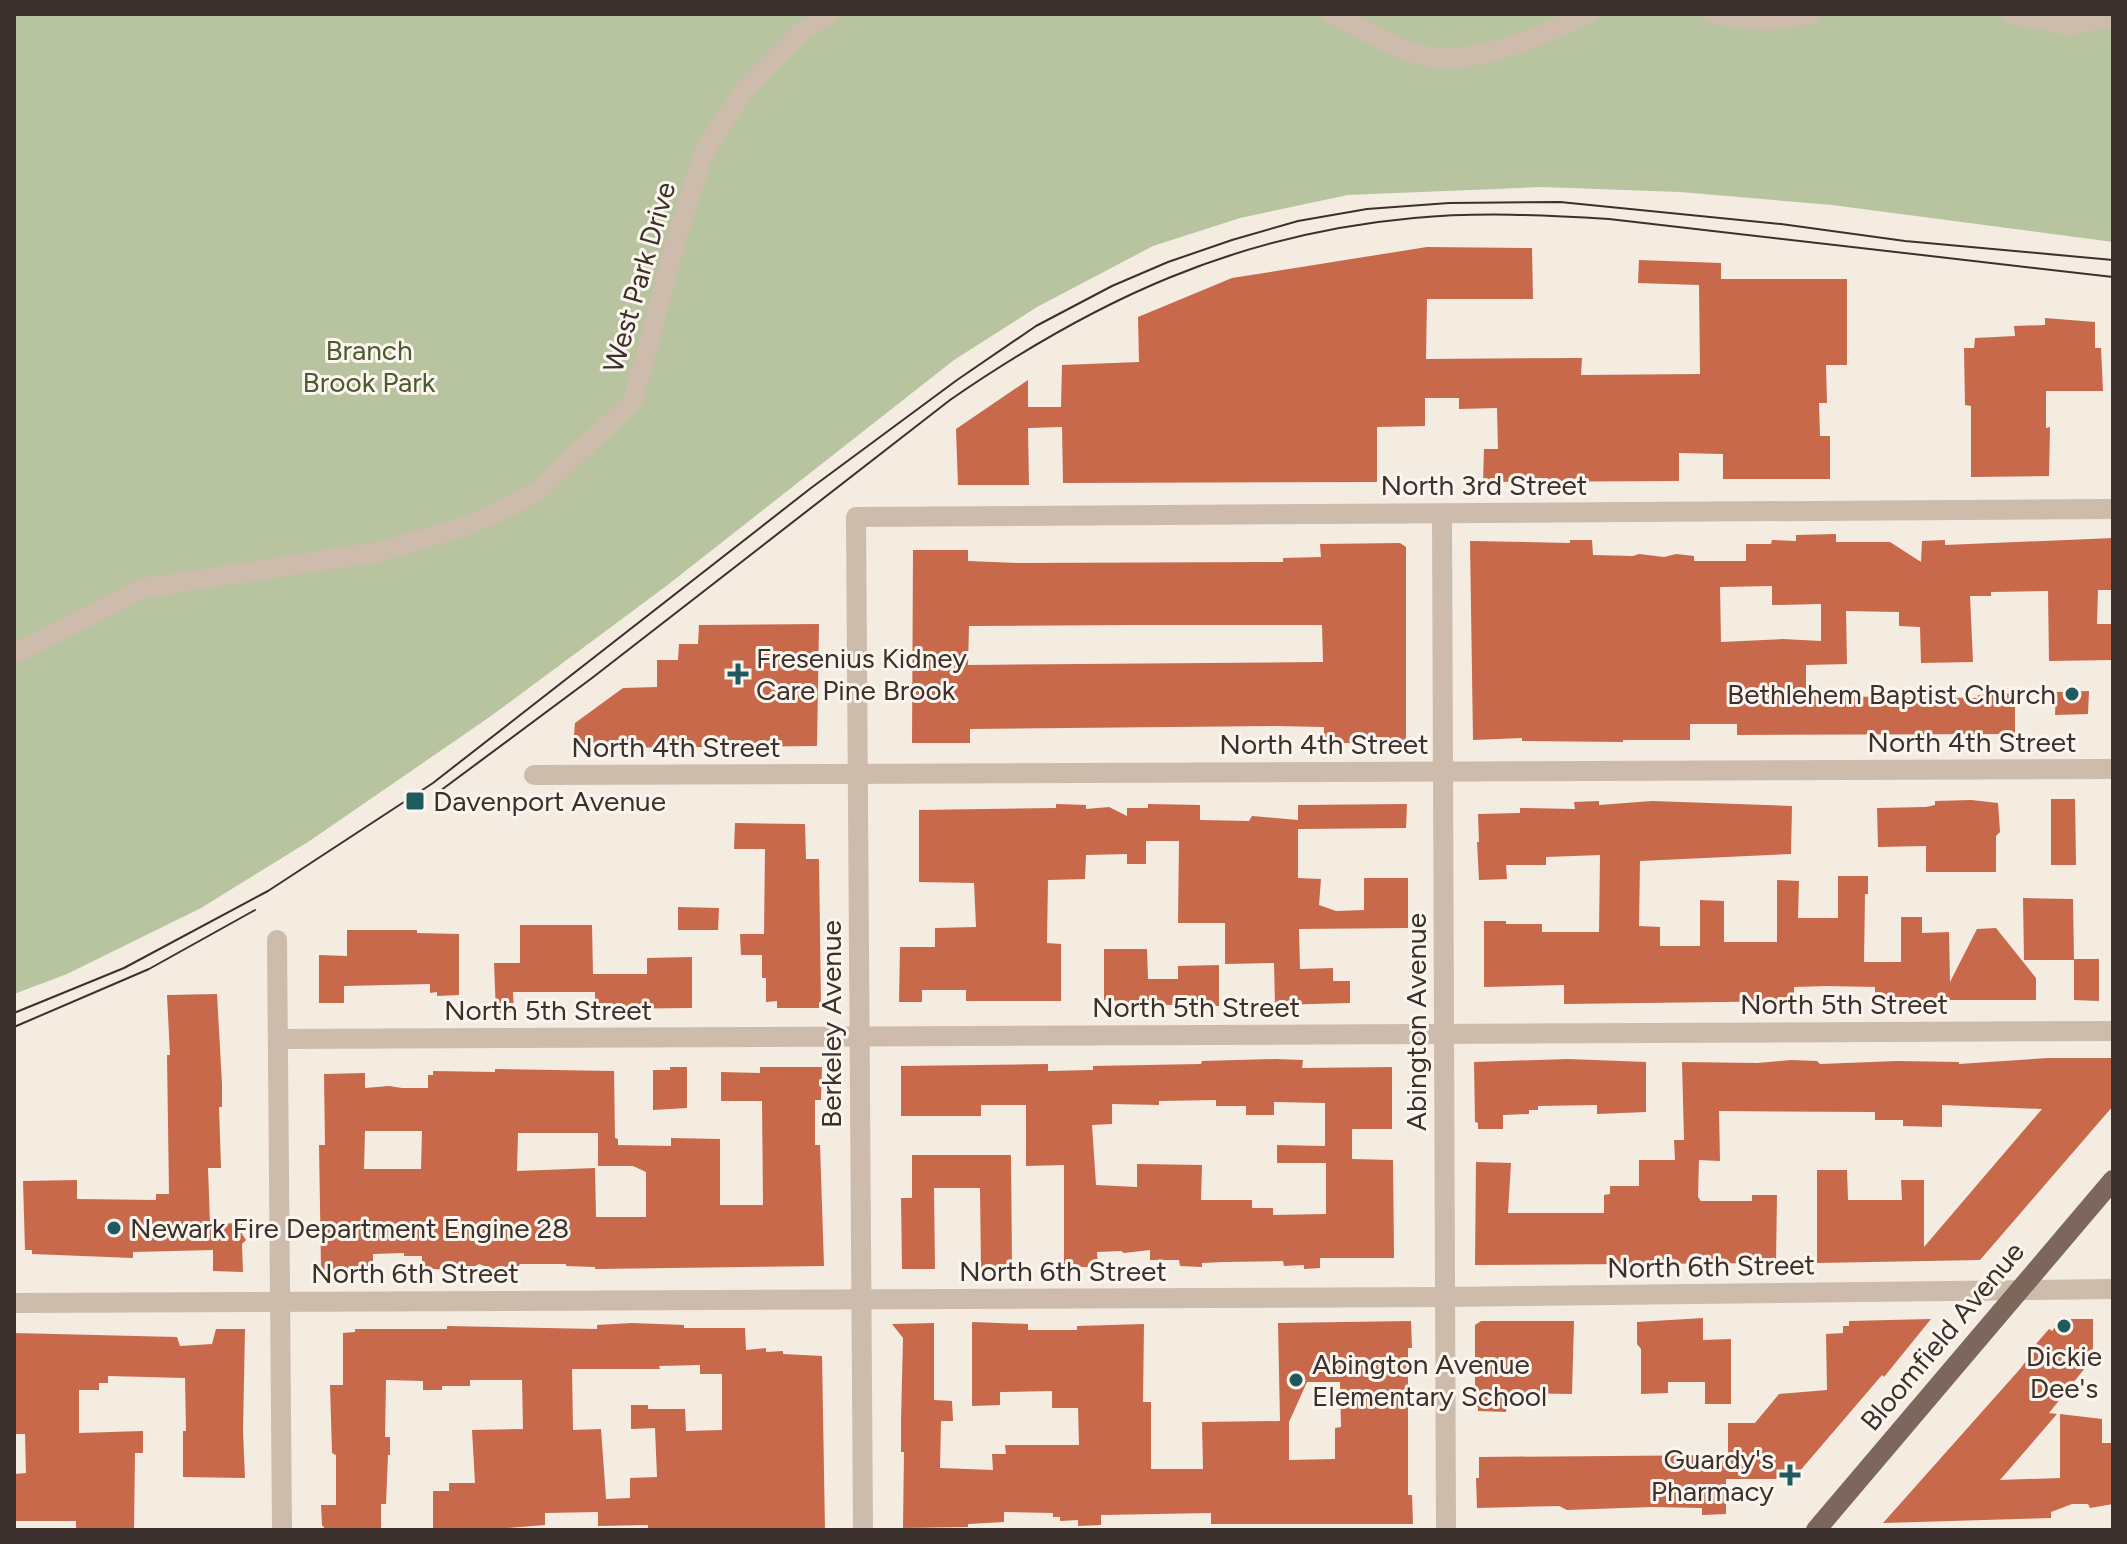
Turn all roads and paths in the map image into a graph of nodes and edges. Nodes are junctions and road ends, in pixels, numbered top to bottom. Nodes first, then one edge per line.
1 (829, 14) edge
2 (1332, 14) edge
3 (1588, 14) edge
4 (1713, 14) edge
5 (1811, 14) edge
6 (2011, 14) edge
7 (2113, 18) edge
8 (2113, 509) edge
9 (1442, 514) junction
10 (856, 517) joint
11 (14, 654) edge
12 (2113, 769) edge
13 (1443, 772) junction
14 (858, 774) junction
15 (534, 775) dead end
16 (277, 940) dead end
17 (2113, 1031) edge
18 (1444, 1034) junction
19 (859, 1037) junction
20 (278, 1039) junction
21 (2113, 1180) edge
22 (2113, 1289) edge
23 (2017, 1290) junction
24 (1445, 1297) junction
25 (861, 1300) junction
26 (280, 1302) junction
27 (14, 1303) edge
28 (282, 1530) edge
29 (863, 1530) edge
30 (1446, 1530) edge
31 (1816, 1530) edge

1 - 11 street, West Park Drive
2 - 3 street
4 - 5 street
6 - 7 street
8 - 9 street, North 3rd Street
9 - 10 street, North 3rd Street
9 - 13 street, Abington Avenue
10 - 14 street, Berkeley Avenue
12 - 13 street, North 4th Street
13 - 14 street, North 4th Street
13 - 18 street, Abington Avenue
14 - 15 street, North 4th Street
14 - 19 street, Berkeley Avenue
16 - 20 street
17 - 18 street, North 5th Street
18 - 19 street, North 5th Street
18 - 24 street, Abington Avenue
19 - 20 street, North 5th Street
19 - 25 street, Berkeley Avenue
20 - 26 street
21 - 23 main road, Bloomfield Avenue
22 - 23 street, North 6th Street
23 - 24 street, North 6th Street
23 - 31 main road, Bloomfield Avenue
24 - 25 street, North 6th Street
24 - 30 street, Abington Avenue
25 - 26 street, North 6th Street
25 - 29 street, Berkeley Avenue
26 - 27 street, North 6th Street
26 - 28 street

